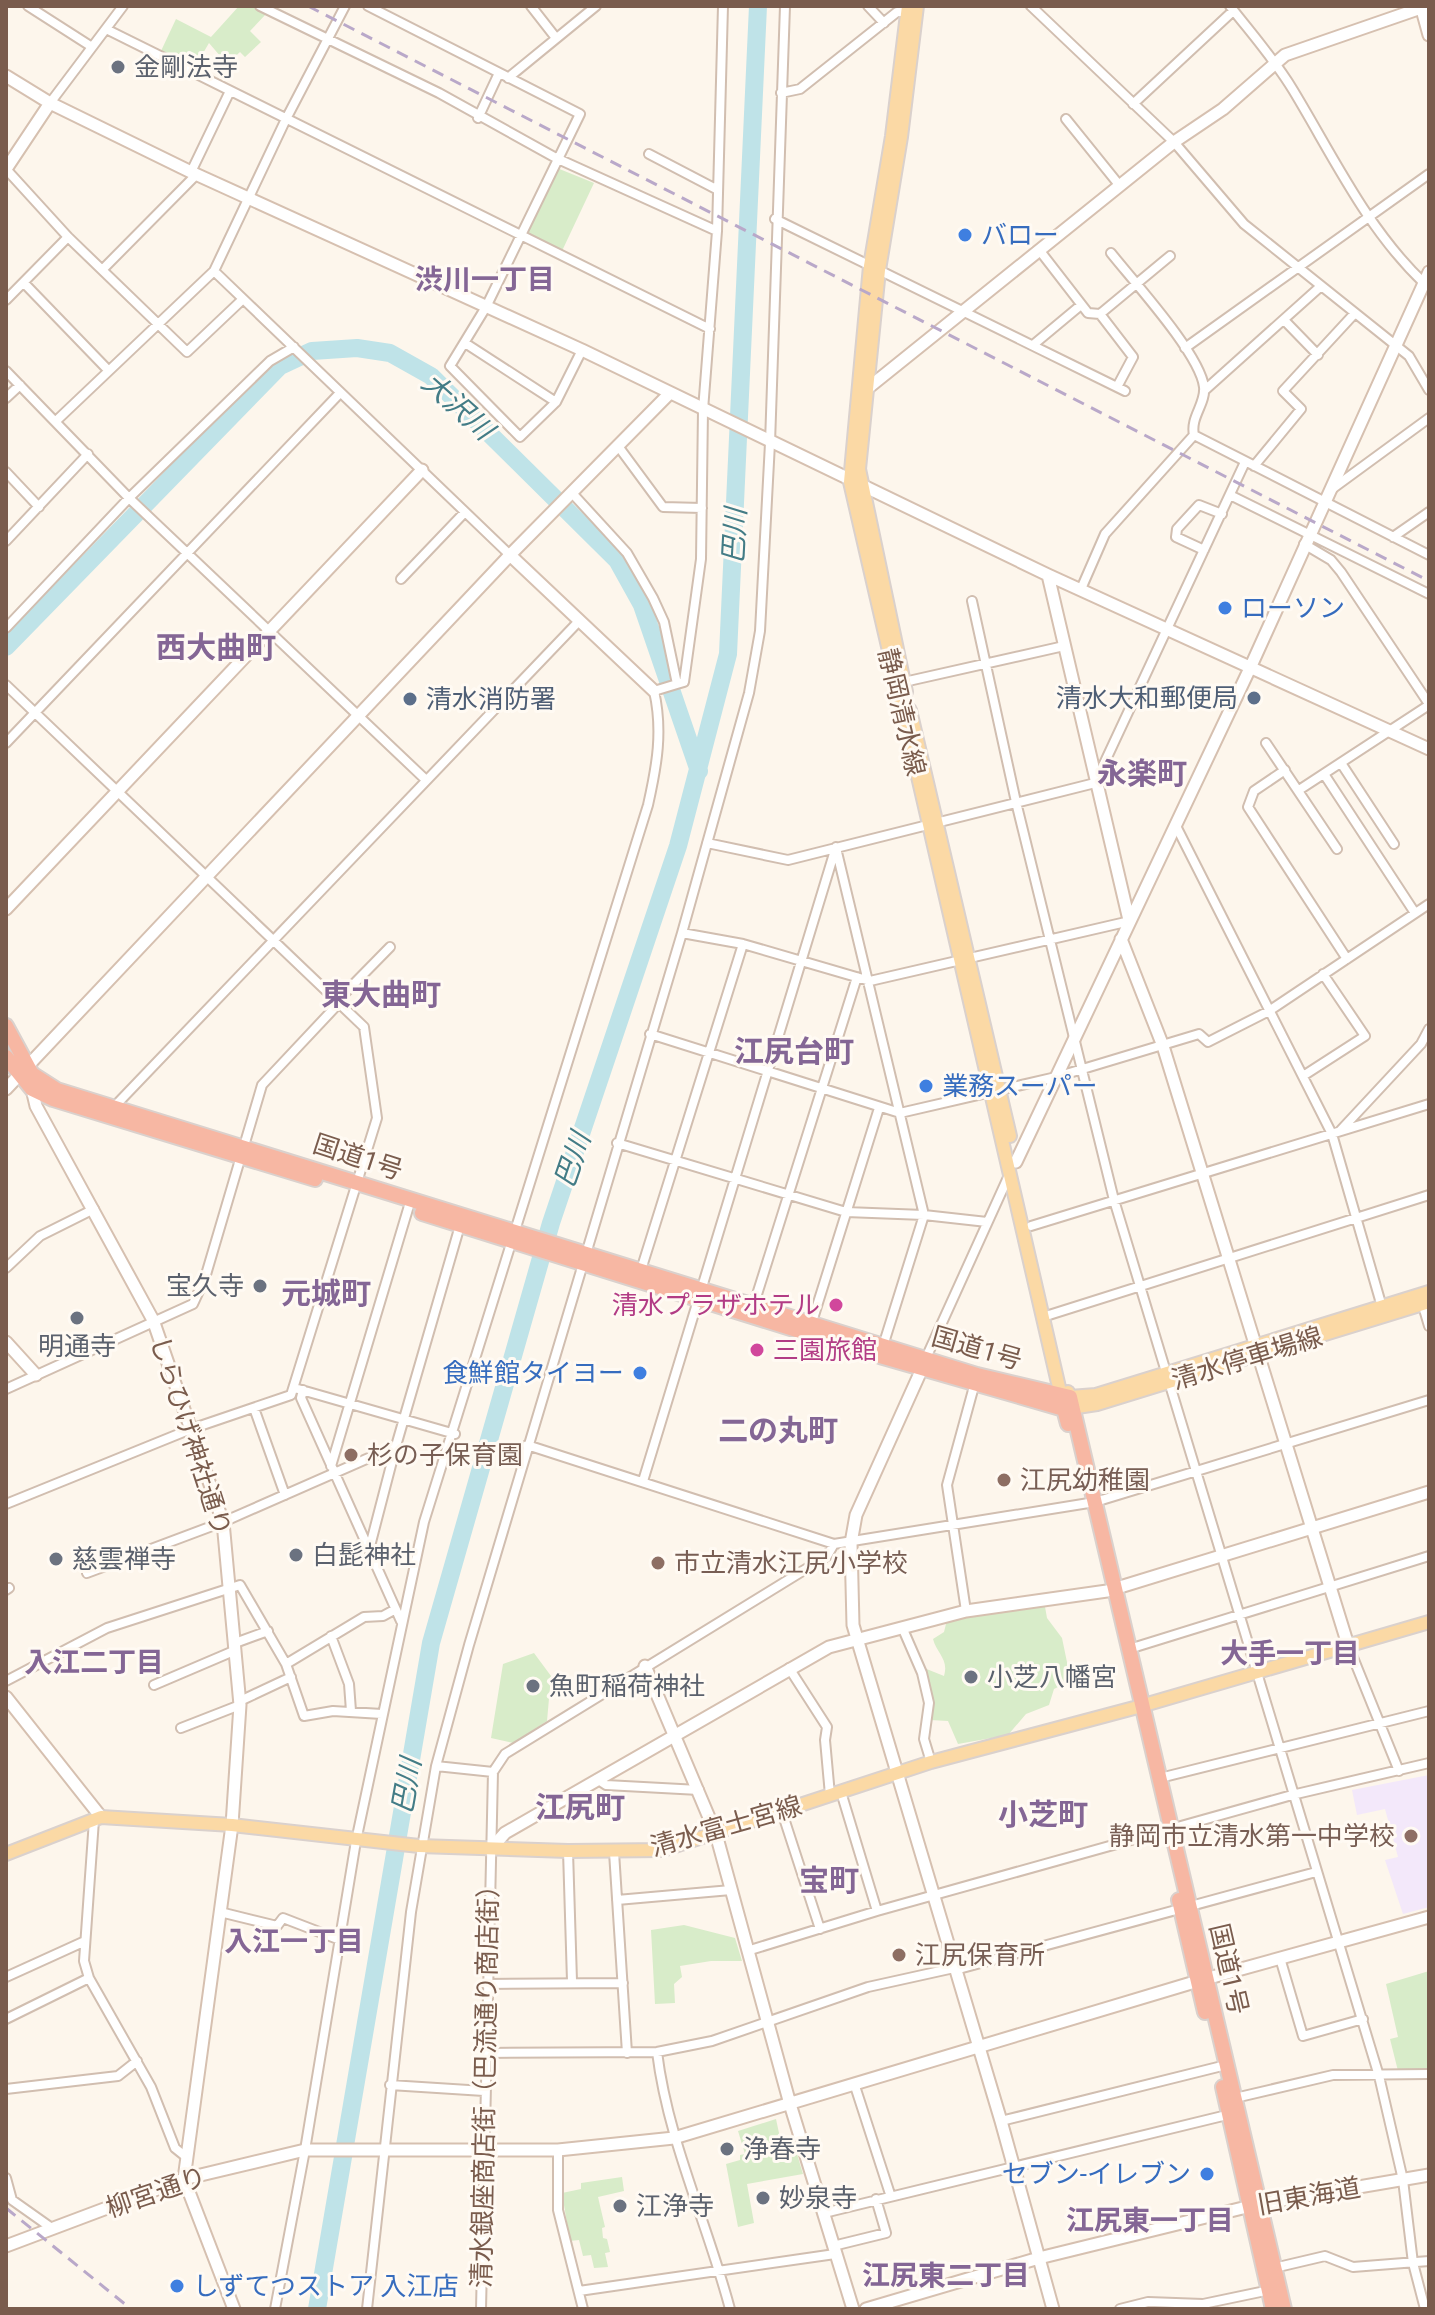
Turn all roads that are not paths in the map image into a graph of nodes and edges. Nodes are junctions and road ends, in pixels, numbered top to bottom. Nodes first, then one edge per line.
1 (28, 6) edge
2 (123, 6) edge
3 (260, 6) edge
4 (345, 6) edge
5 (368, 6) edge
6 (531, 6) edge
7 (596, 6) edge
8 (723, 6) edge
9 (785, 6) edge
10 (868, 6) edge
11 (1031, 6) edge
12 (1421, 7) edge
13 (911, 8) edge
14 (1231, 8) edge
15 (884, 23) junction
16 (106, 29) junction
17 (1429, 35) edge
18 (556, 38) junction
19 (326, 39) junction
20 (92, 47) junction
21 (1274, 62) junction
22 (6, 76) edge
23 (504, 76) junction
24 (230, 91) junction
25 (781, 93) junction
26 (50, 103) junction
27 (1133, 104) junction
28 (478, 118) junction
29 (286, 119) junction
30 (1066, 119) dead end
31 (1174, 142) junction
32 (649, 154) dead end
33 (556, 158) junction
34 (6, 169) edge
35 (194, 173) junction
36 (1429, 174) edge
37 (1120, 186) junction
38 (716, 189) junction
39 (249, 199) junction
40 (1370, 216) junction
41 (775, 219) junction
42 (717, 231) junction
43 (522, 236) junction
44 (68, 237) junction
45 (1040, 251) junction
46 (1111, 253) dead end
47 (1170, 256) dead end
48 (1296, 266) junction
49 (875, 268) junction
50 (103, 269) junction
51 (214, 271) junction
52 (1426, 278) edge
53 (24, 283) junction
54 (1136, 284) junction
55 (1321, 286) junction
56 (243, 299) junction
57 (6, 300) edge
58 (1081, 305) junction
59 (486, 307) junction
60 (966, 311) junction
61 (1355, 313) junction
62 (1100, 314) junction
63 (1284, 320) junction
64 (157, 324) junction
65 (710, 329) junction
66 (465, 343) junction
67 (1033, 345) junction
68 (1395, 345) junction
69 (294, 347) junction
70 (1185, 348) junction
71 (582, 350) junction
72 (1318, 355) junction
73 (108, 370) junction
74 (6, 371) edge
75 (20, 385) junction
76 (868, 388) junction
77 (1205, 390) junction
78 (1429, 390) edge
79 (340, 393) junction
80 (670, 393) junction
81 (6, 398) edge
82 (556, 402) junction
83 (705, 412) junction
84 (1429, 418) edge
85 (56, 421) junction
86 (1194, 435) junction
87 (767, 441) junction
88 (618, 446) junction
89 (88, 454) junction
90 (1245, 462) junction
91 (1254, 466) junction
92 (422, 470) junction
93 (6, 472) edge
94 (850, 482) junction
95 (862, 488) junction
96 (571, 494) junction
97 (1230, 495) junction
98 (1325, 497) junction
99 (129, 498) junction
100 (39, 507) junction
101 (702, 508) junction
102 (465, 512) junction
103 (1429, 512) edge
104 (1222, 514) junction
105 (1393, 537) junction
106 (1307, 538) junction
107 (6, 541) edge
108 (1204, 550) junction
109 (186, 552) junction
110 (510, 555) junction
111 (1429, 555) edge
112 (1048, 575) junction
113 (401, 579) dead end
114 (1081, 589) junction
115 (1429, 594) edge
116 (972, 601) dead end
117 (580, 620) junction
118 (6, 628) edge
119 (1168, 630) junction
120 (270, 631) junction
121 (1064, 646) junction
122 (987, 664) junction
123 (1251, 666) junction
124 (904, 682) junction
125 (677, 684) junction
126 (6, 685) edge
127 (656, 690) junction
128 (1429, 704) edge
129 (34, 714) junction
130 (358, 715) junction
131 (1391, 731) junction
132 (6, 743) edge
133 (1266, 743) dead end
134 (1429, 749) edge
135 (1341, 763) junction
136 (1285, 770) junction
137 (1324, 774) junction
138 (426, 780) junction
139 (1095, 783) junction
140 (1299, 790) junction
141 (117, 791) junction
142 (1016, 802) junction
143 (932, 823) junction
144 (1175, 823) junction
145 (707, 843) junction
146 (1394, 844) dead end
147 (836, 847) junction
148 (1337, 849) dead end
149 (206, 876) junction
150 (1429, 904) edge
151 (6, 909) edge
152 (1415, 913) junction
153 (1130, 921) junction
154 (682, 933) junction
155 (1121, 939) junction
156 (273, 940) junction
157 (1050, 941) junction
158 (743, 944) junction
159 (390, 947) dead end
160 (1347, 959) junction
161 (965, 960) junction
162 (803, 961) junction
163 (1323, 974) junction
164 (857, 977) junction
165 (870, 981) junction
166 (339, 1001) junction
167 (1269, 1011) junction
168 (6, 1026) edge
169 (1429, 1029) edge
170 (650, 1034) junction
171 (1074, 1041) junction
172 (1163, 1046) junction
173 (708, 1053) junction
174 (6, 1057) edge
175 (1081, 1070) junction
176 (23, 1071) junction
177 (768, 1072) junction
178 (1303, 1076) junction
179 (1056, 1077) junction
180 (36, 1086) junction
181 (823, 1088) junction
182 (6, 1089) edge
183 (995, 1090) junction
184 (1429, 1104) edge
185 (114, 1107) junction
186 (879, 1108) junction
187 (900, 1113) junction
188 (1336, 1132) junction
189 (617, 1143) junction
190 (242, 1151) junction
191 (674, 1160) junction
192 (1013, 1167) junction
193 (1202, 1174) junction
194 (735, 1177) junction
195 (356, 1187) junction
196 (790, 1195) junction
197 (1429, 1195) edge
198 (1114, 1200) junction
199 (410, 1204) junction
200 (94, 1209) junction
201 (846, 1212) junction
202 (924, 1215) junction
203 (1358, 1217) junction
204 (461, 1220) junction
205 (987, 1222) junction
206 (1031, 1226) junction
207 (517, 1237) junction
208 (578, 1257) junction
209 (1228, 1258) junction
210 (6, 1268) edge
211 (641, 1270) junction
212 (1140, 1286) junction
213 (700, 1293) junction
214 (1425, 1298) edge
215 (754, 1304) junction
216 (1382, 1307) junction
217 (1049, 1315) junction
218 (153, 1320) junction
219 (812, 1322) junction
220 (1429, 1326) edge
221 (6, 1342) edge
222 (883, 1346) junction
223 (1256, 1350) junction
224 (924, 1363) junction
225 (36, 1375) junction
226 (1168, 1377) junction
227 (976, 1380) junction
228 (6, 1389) edge
229 (298, 1389) junction
230 (1429, 1400) edge
231 (351, 1403) junction
232 (1067, 1403) junction
233 (254, 1408) junction
234 (403, 1420) junction
235 (191, 1429) junction
236 (455, 1434) junction
237 (1285, 1444) junction
238 (527, 1445) junction
239 (396, 1446) junction
240 (332, 1470) junction
241 (1197, 1471) junction
242 (643, 1481) junction
243 (1429, 1492) edge
244 (285, 1495) junction
245 (1090, 1503) junction
246 (6, 1504) edge
247 (223, 1522) junction
248 (954, 1526) junction
249 (1311, 1528) junction
250 (851, 1543) junction
251 (834, 1544) junction
252 (368, 1551) junction
253 (1223, 1556) junction
254 (1429, 1556) edge
255 (87, 1573) dead end
256 (231, 1586) junction
257 (1330, 1586) junction
258 (1111, 1590) junction
259 (394, 1610) junction
260 (966, 1611) junction
261 (1239, 1614) junction
262 (401, 1621) junction
263 (1429, 1622) edge
264 (902, 1627) junction
265 (268, 1631) junction
266 (331, 1636) junction
267 (856, 1639) junction
268 (1348, 1645) junction
269 (236, 1646) junction
270 (1129, 1649) junction
271 (286, 1664) junction
272 (645, 1666) junction
273 (789, 1668) junction
274 (1254, 1671) junction
275 (291, 1677) junction
276 (6, 1681) edge
277 (154, 1685) dead end
278 (6, 1697) edge
279 (240, 1703) junction
280 (1138, 1706) junction
281 (351, 1711) junction
282 (1429, 1711) edge
283 (382, 1714) junction
284 (1380, 1724) junction
285 (181, 1728) dead end
286 (675, 1734) junction
287 (1278, 1748) junction
288 (931, 1762) junction
289 (1429, 1763) edge
290 (436, 1766) junction
291 (1399, 1771) junction
292 (493, 1772) junction
293 (896, 1774) junction
294 (1160, 1778) junction
295 (597, 1779) junction
296 (699, 1790) junction
297 (835, 1794) junction
298 (1292, 1795) junction
299 (782, 1812) junction
300 (97, 1818) junction
301 (232, 1825) junction
302 (1167, 1829) junction
303 (716, 1834) junction
304 (358, 1841) junction
305 (421, 1846) junction
306 (490, 1850) junction
307 (568, 1851) junction
308 (614, 1852) junction
309 (6, 1854) edge
310 (1316, 1872) junction
311 (731, 1890) junction
312 (932, 1895) junction
313 (617, 1900) junction
314 (1186, 1909) junction
315 (877, 1911) junction
316 (220, 1912) junction
317 (1429, 1917) edge
318 (820, 1929) junction
319 (340, 1940) junction
320 (83, 1942) junction
321 (1338, 1943) junction
322 (747, 1951) junction
323 (1280, 1958) junction
324 (955, 1969) junction
325 (6, 1977) edge
326 (89, 1978) junction
327 (1202, 1980) junction
328 (572, 1981) junction
329 (623, 1983) junction
330 (486, 1984) junction
331 (6, 2019) edge
332 (1363, 2019) junction
333 (767, 2022) junction
334 (977, 2046) junction
335 (657, 2052) junction
336 (485, 2053) junction
337 (627, 2053) junction
338 (137, 2061) junction
339 (1222, 2066) junction
340 (1429, 2074) edge
341 (1379, 2076) junction
342 (854, 2083) junction
343 (390, 2085) junction
344 (6, 2089) edge
345 (484, 2091) junction
346 (790, 2104) junction
347 (1233, 2108) junction
348 (1001, 2121) junction
349 (674, 2138) junction
350 (308, 2150) junction
351 (379, 2150) junction
352 (558, 2150) junction
353 (484, 2152) junction
354 (185, 2156) junction
355 (1014, 2166) junction
356 (1429, 2175) edge
357 (6, 2178) edge
358 (184, 2179) junction
359 (1403, 2180) junction
360 (890, 2194) junction
361 (876, 2199) junction
362 (1254, 2205) junction
363 (824, 2213) junction
364 (53, 2229) junction
365 (6, 2246) edge
366 (834, 2250) junction
367 (1039, 2258) junction
368 (1429, 2261) edge
369 (1413, 2263) junction
370 (1274, 2268) junction
371 (720, 2270) junction
372 (1274, 2289) junction
373 (579, 2291) junction
374 (234, 2309) edge
375 (275, 2309) edge
376 (367, 2309) edge
377 (481, 2309) edge
378 (583, 2309) edge
379 (730, 2309) edge
380 (853, 2309) edge
381 (866, 2309) edge
382 (1053, 2309) edge
383 (1120, 2309) edge
384 (1273, 2309) edge
385 (1284, 2309) edge
386 (1425, 2309) edge

1 - 20 street
2 - 16 street
3 - 19 street
4 - 19 street
5 - 23 street
6 - 18 street
7 - 18 street
8 - 38 street
9 - 25 street
10 - 15 street
11 - 27 street
12 - 17 street
12 - 21 street
13 - 15 street
13 - 49 main road, 静岡清水線
14 - 21 street
14 - 27 street
15 - 25 street
16 - 20 street
16 - 24 street
18 - 23 street
19 - 28 street
19 - 29 street
20 - 26 street
21 - 31 street
21 - 40 street
22 - 26 street
23 - 28 street
23 - 33 street
24 - 29 street
24 - 35 street
25 - 41 street
26 - 34 street
26 - 35 street
27 - 31 street
28 - 33 street
29 - 39 street
29 - 43 street
30 - 37 street
31 - 37 street
31 - 48 street
32 - 38 street
33 - 42 street
33 - 43 street
34 - 44 street
35 - 39 street
35 - 50 street
36 - 40 street
37 - 45 street
38 - 42 street
39 - 51 street
39 - 59 street
40 - 48 street
40 - 52 street
41 - 49 street
41 - 87 street
42 - 65 street
43 - 59 street
43 - 65 street
44 - 50 street
44 - 53 street
45 - 58 street
45 - 60 street
46 - 54 street
47 - 54 street
48 - 55 street
48 - 70 street
49 - 60 street
49 - 76 main road, 静岡清水線
49 - 94 main road, 静岡清水線
50 - 64 street
51 - 56 street
51 - 64 street
52 - 68 street
53 - 57 street
53 - 73 street
54 - 62 street
54 - 70 street
55 - 61 street
55 - 63 street
56 - 64 street
56 - 69 street
58 - 62 street
58 - 67 street
59 - 66 street
59 - 71 street
60 - 67 street
60 - 76 street
61 - 68 street
61 - 72 street
62 - 67 street
63 - 72 street
63 - 77 street
64 - 73 street
65 - 83 street
66 - 82 street
66 - 82 street
68 - 78 street
68 - 98 street
69 - 79 street
69 - 99 street
70 - 77 street
71 - 80 street
71 - 82 street
72 - 91 street
73 - 85 street
74 - 75 street
75 - 81 street
75 - 85 street
76 - 95 main road, 静岡清水線
77 - 86 street
79 - 92 street
79 - 109 street
80 - 83 street
80 - 88 street
83 - 87 street
83 - 101 street
84 - 98 street
85 - 89 street
86 - 90 street
86 - 114 street
87 - 94 street
87 - 145 street
88 - 96 street
88 - 101 street
89 - 99 street
89 - 100 street
90 - 91 street
90 - 97 street
91 - 98 street
92 - 102 street
92 - 120 street
93 - 100 street
94 - 95 street
94 - 143 main road, 静岡清水線
95 - 112 street
95 - 124 main road, 静岡清水線
96 - 110 street
96 - 125 street
97 - 104 street
97 - 106 street
98 - 105 street
98 - 106 street
99 - 109 street
99 - 118 street
100 - 107 street
101 - 125 street
102 - 110 street
102 - 113 street
103 - 105 street
104 - 108 street
104 - 108 street
105 - 111 street
106 - 115 street
106 - 123 street
106 - 128 street
108 - 119 street
109 - 120 street
109 - 129 street
110 - 117 street
110 - 130 street
112 - 114 street
112 - 121 street
114 - 119 street
116 - 122 street
117 - 127 street
117 - 138 street
119 - 123 street
119 - 139 street
120 - 130 street
120 - 141 street
121 - 122 street
121 - 139 street
122 - 124 street
122 - 142 street
123 - 131 street
123 - 144 street
124 - 143 main road, 静岡清水線
125 - 127 street
126 - 129 street
127 - 207 street
128 - 131 street
129 - 132 street
129 - 141 street
130 - 138 street
130 - 149 street
131 - 134 street
131 - 135 street
133 - 136 street
135 - 137 street
135 - 146 street
136 - 140 street
136 - 160 street
137 - 140 street
137 - 152 street
138 - 156 street
139 - 142 street
139 - 153 street
140 - 148 street
141 - 149 street
141 - 151 street
142 - 143 street
142 - 157 street
143 - 147 street
143 - 161 main road, 静岡清水線
144 - 153 street
144 - 167 street
145 - 147 street
145 - 154 street
147 - 162 street
147 - 165 street
149 - 156 street
149 - 176 street
150 - 152 street
152 - 160 street
153 - 155 street
153 - 157 street
154 - 158 street
154 - 170 street
155 - 171 street
155 - 172 street
156 - 166 street
156 - 185 street
157 - 161 street
157 - 171 street
158 - 162 street
158 - 173 street
159 - 166 street
160 - 163 street
161 - 165 street
161 - 183 main road, 静岡清水線
162 - 164 street
162 - 177 street
163 - 167 street
163 - 178 street
164 - 165 street
164 - 181 street
165 - 187 street
166 - 190 street
166 - 195 street
167 - 172 street
167 - 178 street
168 - 176 highway
169 - 188 street
170 - 173 street
170 - 189 street
171 - 175 street
171 - 179 street
172 - 175 street
172 - 193 street
173 - 177 street
173 - 191 street
174 - 176 highway
175 - 179 street
175 - 198 street
176 - 180 highway
176 - 182 street
177 - 181 street
177 - 194 street
178 - 188 street
179 - 183 street
179 - 192 street
180 - 185 highway, 国道1号
180 - 190 highway, 国道1号
180 - 200 street, しらひげ神社通り
181 - 186 street
181 - 196 street
183 - 187 street
183 - 192 main road, 静岡清水線
184 - 188 street
185 - 190 highway, 国道1号
186 - 187 street
186 - 201 street
187 - 202 street
188 - 193 street
188 - 203 street
189 - 191 street
189 - 208 street
190 - 195 highway, 国道1号
190 - 218 street
191 - 194 street
191 - 211 street
192 - 205 street
192 - 206 main road, 静岡清水線
192 - 232 main road, 静岡清水線
193 - 198 street
193 - 209 street
194 - 196 street
194 - 213 street
195 - 199 highway, 国道1号
195 - 229 street
196 - 201 street
196 - 215 street
197 - 203 street
198 - 206 street
198 - 212 street
199 - 204 highway, 国道1号
199 - 231 street
200 - 210 street
200 - 218 street, しらひげ神社通り
201 - 202 street
201 - 219 street
202 - 205 street
202 - 222 street
203 - 209 street
203 - 216 street
204 - 207 highway, 国道1号
204 - 234 street
205 - 224 street
206 - 217 main road, 静岡清水線
207 - 208 highway, 国道1号
207 - 236 street
208 - 211 highway, 国道1号
208 - 213 highway, 国道1号
208 - 238 street
209 - 212 street
209 - 223 street
211 - 213 highway, 国道1号
212 - 217 street
212 - 226 street
213 - 215 highway, 国道1号
213 - 224 highway, 国道1号
213 - 242 street
214 - 216 main road, 清水停車場線
214 - 220 street
214 - 223 main road, 清水停車場線
215 - 219 highway, 国道1号
216 - 223 main road, 清水停車場線
217 - 232 main road, 静岡清水線
218 - 225 street
218 - 235 street, しらひげ神社通り
219 - 222 highway, 国道1号
221 - 225 street
222 - 224 highway, 国道1号
223 - 226 main road, 清水停車場線
223 - 237 street
224 - 227 highway, 国道1号
224 - 250 street
225 - 228 street
226 - 232 main road, 清水停車場線
226 - 241 street
227 - 232 highway, 国道1号
227 - 248 street
229 - 231 street
229 - 233 street
229 - 240 street
230 - 237 street
231 - 234 street
231 - 240 street
232 - 245 highway, 国道1号
233 - 235 street
233 - 244 street
234 - 236 street
234 - 239 street
235 - 246 street
235 - 247 street, しらひげ神社通り
236 - 262 street
237 - 241 street
237 - 249 street
238 - 242 street
238 - 290 street
239 - 240 street
239 - 252 street
240 - 244 street
240 - 252 street
241 - 245 street
241 - 253 street
242 - 251 street
243 - 249 street
244 - 247 street
245 - 248 street
245 - 258 highway, 国道1号
247 - 255 street
247 - 256 street, しらひげ神社通り
248 - 250 street
248 - 260 street
249 - 253 street
249 - 257 street
250 - 251 street
250 - 267 street
251 - 272 street
252 - 259 street
253 - 258 street
253 - 261 street
254 - 257 street
256 - 265 street
256 - 269 street, しらひげ神社通り
256 - 276 street
257 - 261 street
257 - 268 street
258 - 260 street
258 - 270 highway, 国道1号
258 - 280 highway, 国道1号
259 - 262 street
259 - 266 street
260 - 264 street
261 - 270 street
261 - 274 street
262 - 283 street
263 - 268 main road, 清水富士宮線
264 - 267 street
264 - 288 street
265 - 269 street
265 - 271 street
266 - 271 street
266 - 281 street
267 - 273 street
267 - 293 street
268 - 274 main road, 清水富士宮線
268 - 284 street
269 - 277 street
269 - 279 street, しらひげ神社通り
270 - 280 highway, 国道1号
271 - 275 street
272 - 286 street
272 - 292 street
273 - 286 street
273 - 297 street
274 - 280 main road, 清水富士宮線
274 - 287 street
275 - 279 street
275 - 281 street
278 - 300 street
279 - 285 street
279 - 301 street, しらひげ神社通り
280 - 288 main road, 清水富士宮線
280 - 294 highway, 国道1号
280 - 302 highway, 国道1号
281 - 283 street
282 - 284 street
283 - 304 street
284 - 287 street
284 - 291 street
286 - 295 street
286 - 296 street
287 - 294 street
287 - 298 street
288 - 293 main road, 清水富士宮線
289 - 291 street
290 - 292 street
290 - 305 street
291 - 298 street
292 - 306 street, 清水銀座商店街（巴流通り商店街）
293 - 297 main road, 清水富士宮線
293 - 312 street
294 - 302 highway, 国道1号
295 - 296 street
295 - 306 street
296 - 303 street
297 - 299 main road, 清水富士宮線
297 - 315 street
298 - 302 street
298 - 310 street
299 - 303 main road, 清水富士宮線
299 - 318 street
300 - 301 main road, 清水富士宮線
300 - 309 main road, 清水富士宮線
300 - 320 street
301 - 304 main road, 清水富士宮線
301 - 316 street, しらひげ神社通り
302 - 312 street
302 - 314 highway, 国道1号
303 - 308 main road, 清水富士宮線
303 - 311 street
304 - 305 main road, 清水富士宮線
304 - 319 street
305 - 306 main road, 清水富士宮線
305 - 343 street
306 - 307 main road, 清水富士宮線
306 - 330 street, 清水銀座商店街（巴流通り商店街）
307 - 308 main road, 清水富士宮線
307 - 328 street
308 - 313 street
310 - 314 street
310 - 321 street
311 - 313 street
311 - 322 street
312 - 315 street
312 - 324 street
313 - 329 street
314 - 324 street
314 - 327 highway, 国道1号
315 - 318 street
316 - 319 street
316 - 354 street, しらひげ神社通り
317 - 321 street, 柳宮通り
318 - 322 street
319 - 350 street
320 - 325 street
320 - 326 street
321 - 323 street, 柳宮通り
321 - 332 street
322 - 333 street
323 - 327 street, 柳宮通り
323 - 332 street
324 - 333 street
324 - 334 street
326 - 331 street
326 - 338 street
327 - 334 street, 柳宮通り
327 - 339 highway, 国道1号
328 - 329 street
328 - 330 street
329 - 337 street
330 - 336 street, 清水銀座商店街（巴流通り商店街）
332 - 341 street
333 - 335 street
333 - 346 street
334 - 342 street, 柳宮通り
334 - 348 street
335 - 337 street
335 - 349 street
336 - 337 street
336 - 345 street, 清水銀座商店街（巴流通り商店街）
338 - 344 street
338 - 354 street
339 - 347 highway, 国道1号
339 - 348 street
340 - 341 street
341 - 347 street
341 - 359 street
342 - 346 street, 柳宮通り
342 - 360 street
343 - 345 street
343 - 351 street
345 - 353 street, 清水銀座商店街（巴流通り商店街）
346 - 349 street, 柳宮通り
346 - 363 street
347 - 355 street
347 - 362 highway, 国道1号
348 - 355 street
349 - 352 street, 柳宮通り
349 - 371 street
350 - 351 street, 柳宮通り
350 - 358 street, 柳宮通り
350 - 375 street
351 - 353 street, 柳宮通り
351 - 376 street
352 - 353 street, 柳宮通り
352 - 373 street
353 - 377 street, 清水銀座商店街（巴流通り商店街）
354 - 358 street, しらひげ神社通り
355 - 360 street
355 - 367 street
356 - 359 street, 旧東海道
357 - 364 street
358 - 364 street, 柳宮通り
358 - 374 street
359 - 362 street, 旧東海道
359 - 369 street
360 - 361 street
361 - 363 street
361 - 366 street
362 - 367 street, 旧東海道
362 - 370 highway, 国道1号
362 - 372 highway, 国道1号
363 - 366 street
364 - 365 street, 柳宮通り
366 - 371 street
366 - 380 street
367 - 381 street, 旧東海道
367 - 382 street
368 - 369 street
369 - 370 street
369 - 386 street
370 - 372 highway, 国道1号
371 - 373 street
371 - 379 street
372 - 383 street
372 - 384 highway, 国道1号
372 - 385 highway, 国道1号
373 - 378 street

